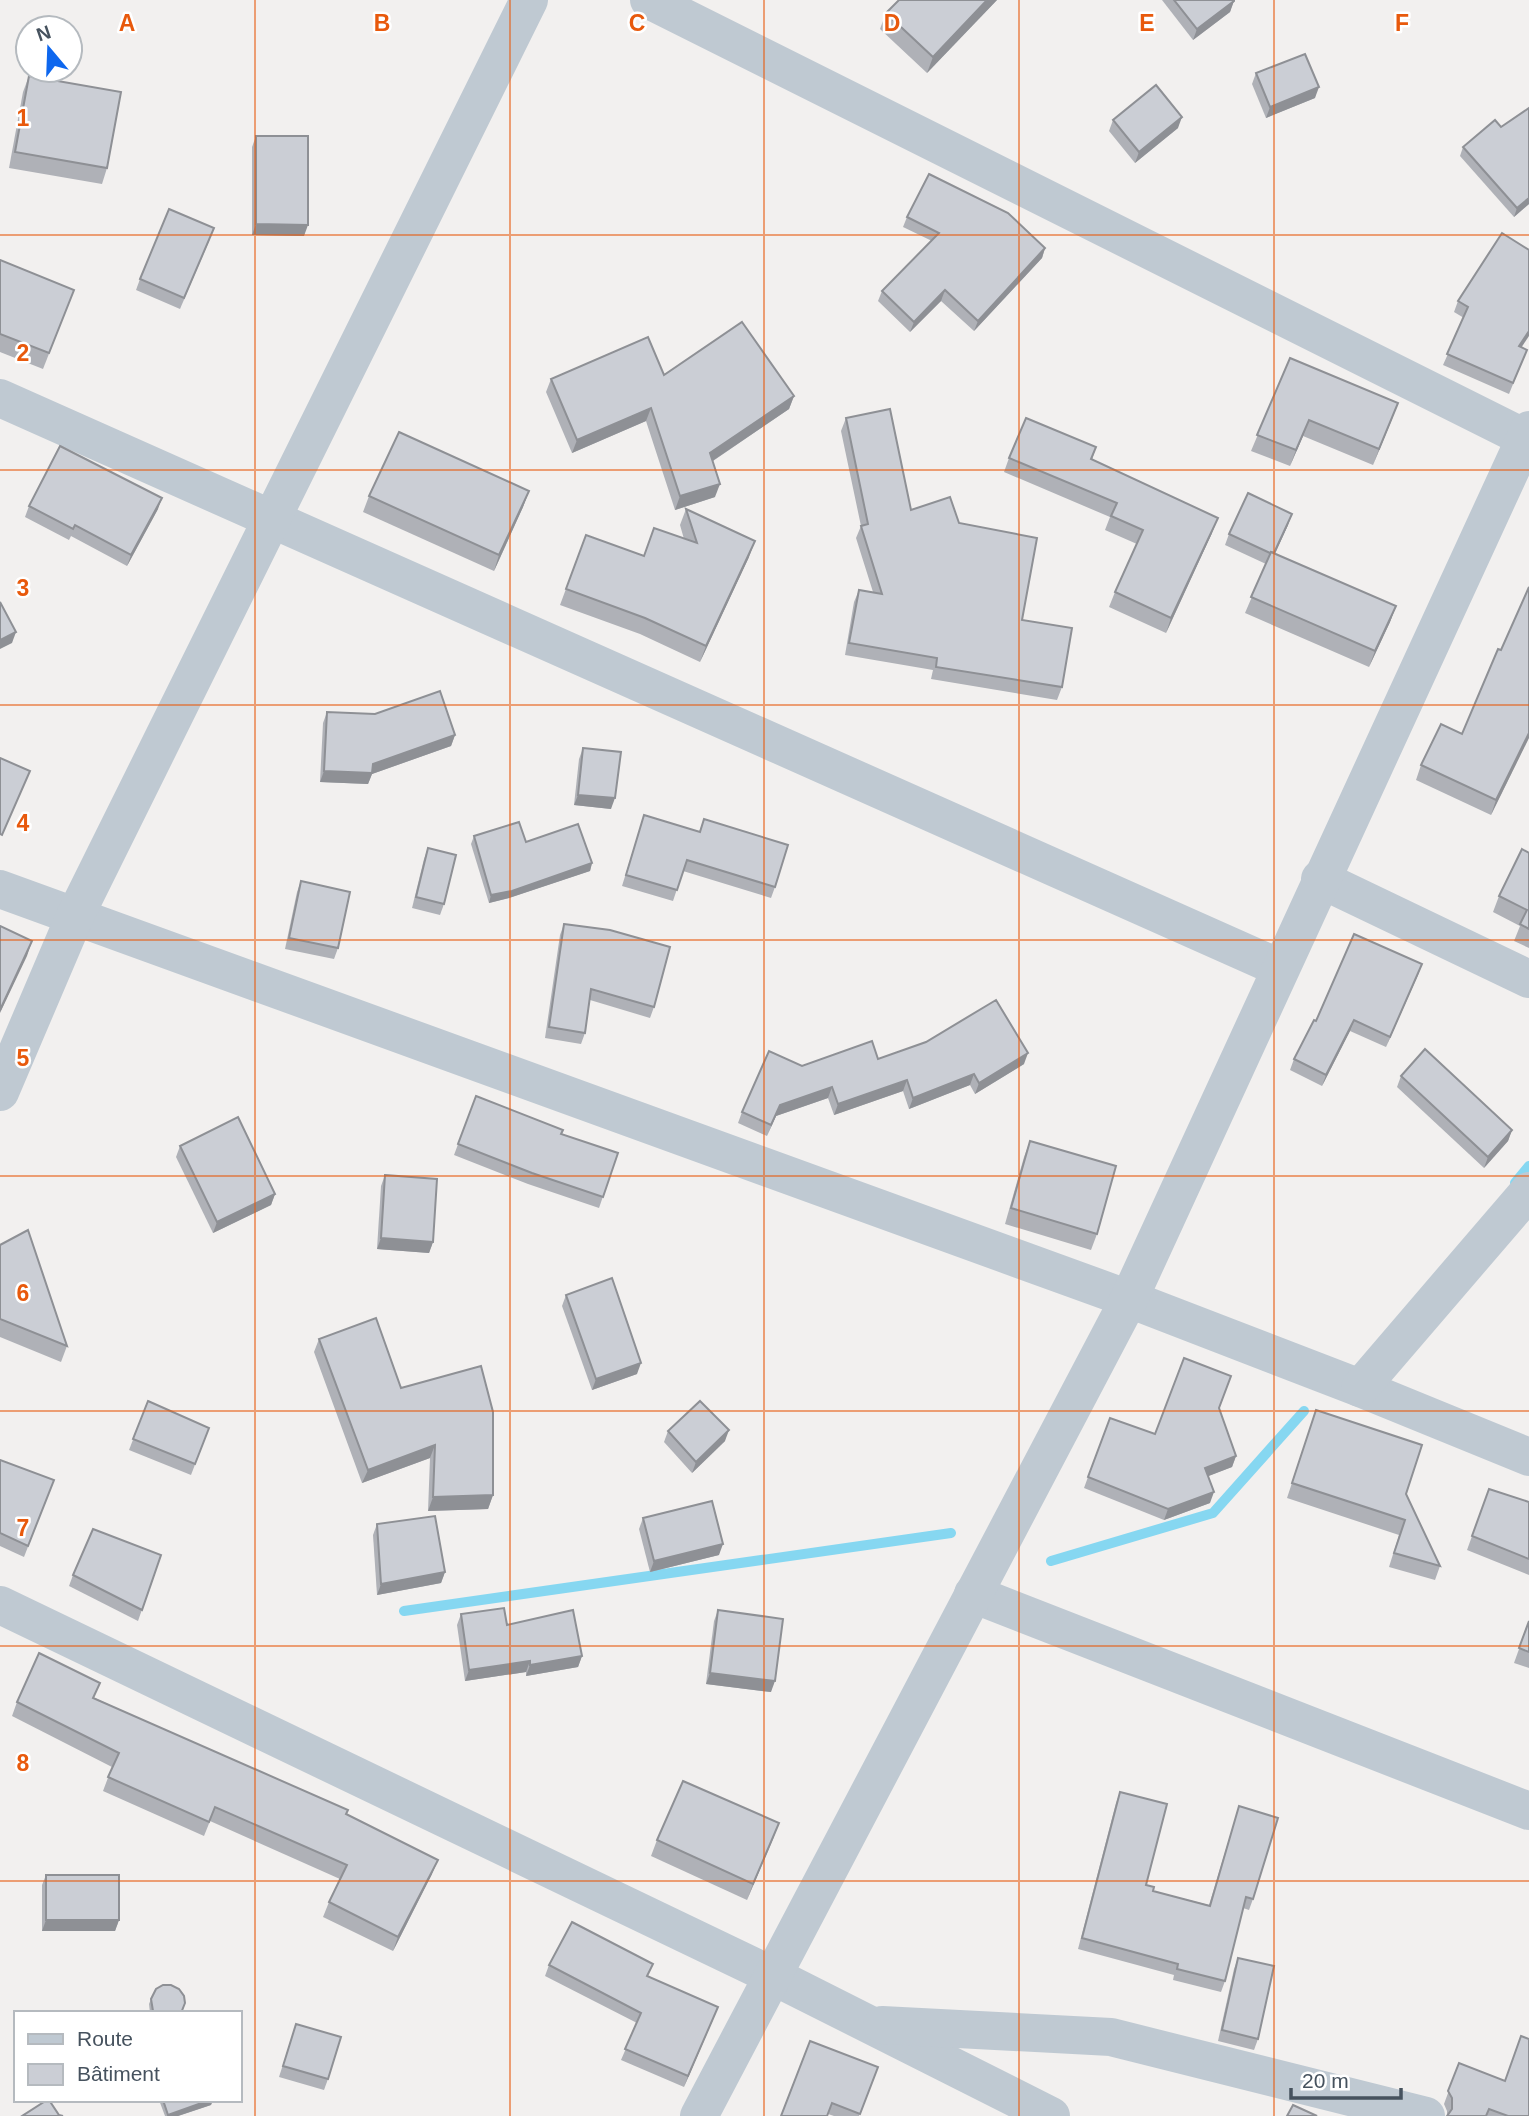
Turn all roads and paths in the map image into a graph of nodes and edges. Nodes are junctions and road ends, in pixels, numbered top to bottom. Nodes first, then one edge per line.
1 (529, 0) edge
2 (649, 0) edge
3 (0, 398) edge
4 (1527, 436) edge
5 (272, 518) junction
6 (1320, 879) junction
7 (0, 889) edge
8 (75, 916) junction
9 (1280, 968) junction
10 (1529, 979) edge
11 (0, 1093) edge
12 (1529, 1191) edge
13 (1129, 1299) junction
14 (1360, 1388) junction
15 (1529, 1457) edge
16 (973, 1594) junction
17 (0, 1605) edge
18 (1529, 1811) edge
19 (773, 1976) junction
20 (868, 2024) junction
21 (699, 2116) edge
22 (1051, 2116) edge
23 (1426, 2116) edge

1 - 5 street
2 - 4 street
3 - 5 street
4 - 6 street
5 - 8 street
5 - 9 street
6 - 9 street
6 - 10 street
7 - 8 street
8 - 11 street
8 - 13 street
9 - 13 street
12 - 14 street
13 - 14 street
13 - 16 street
14 - 15 street
16 - 18 street
16 - 19 street
17 - 19 street
19 - 20 street
19 - 21 street
20 - 22 street
20 - 23 street

